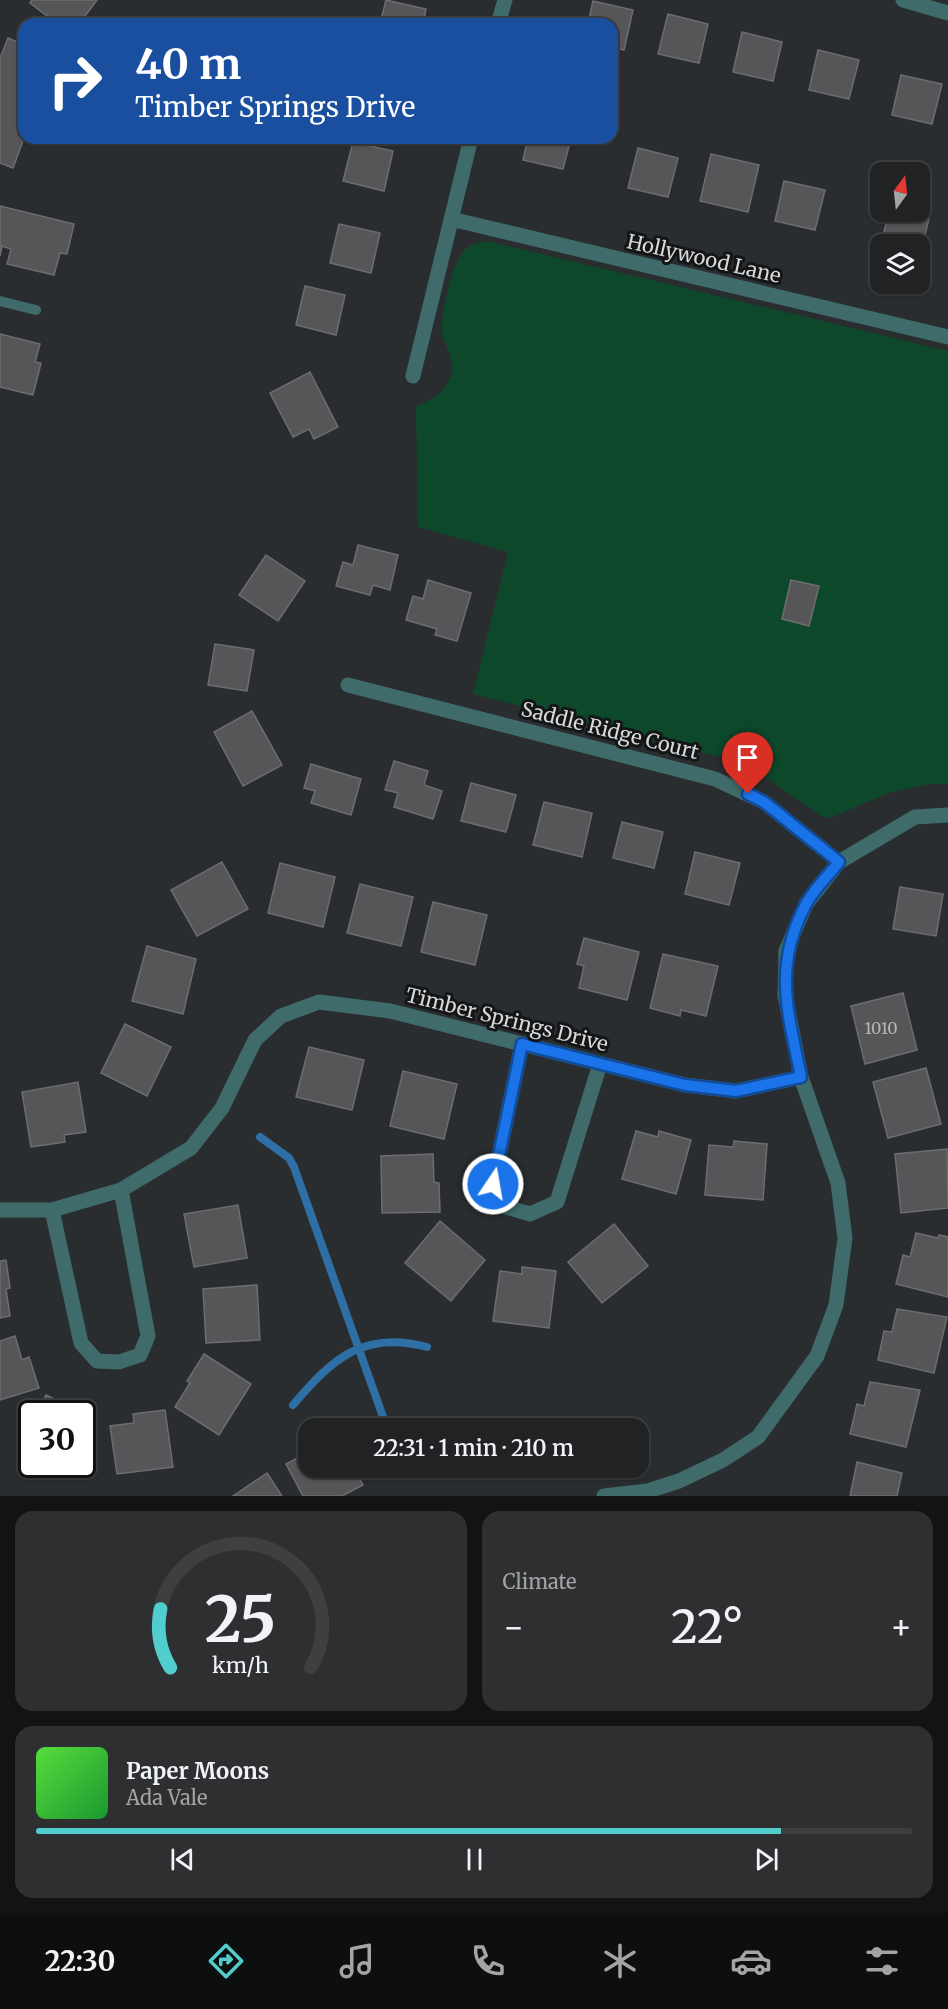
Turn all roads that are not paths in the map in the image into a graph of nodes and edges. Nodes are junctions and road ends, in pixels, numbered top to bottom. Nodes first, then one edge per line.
1 (506, 0) edge
2 (903, 0) edge
3 (948, 13) edge
4 (500, 18) edge
5 (470, 144) edge
6 (451, 219) junction
7 (0, 301) edge
8 (36, 310) dead end
9 (948, 337) edge
10 (413, 376) dead end
11 (348, 685) dead end
12 (948, 815) edge
13 (839, 862) junction
14 (522, 1044) junction
15 (600, 1064) junction
16 (801, 1077) junction
17 (121, 1190) junction
18 (0, 1210) edge
19 (52, 1210) junction
20 (604, 1496) edge

1 - 4 street
2 - 3 street
5 - 6 street
6 - 9 street, Hollywood Lane
6 - 10 street
7 - 8 lane
11 - 13 street, Saddle Ridge Court
12 - 13 street
13 - 16 street
14 - 15 street, Timber Springs Drive
14 - 15 street
14 - 17 street, Timber Springs Drive
15 - 16 street, Timber Springs Drive
16 - 20 street
17 - 19 street, Timber Springs Drive
17 - 19 street
18 - 19 street, Timber Springs Drive

